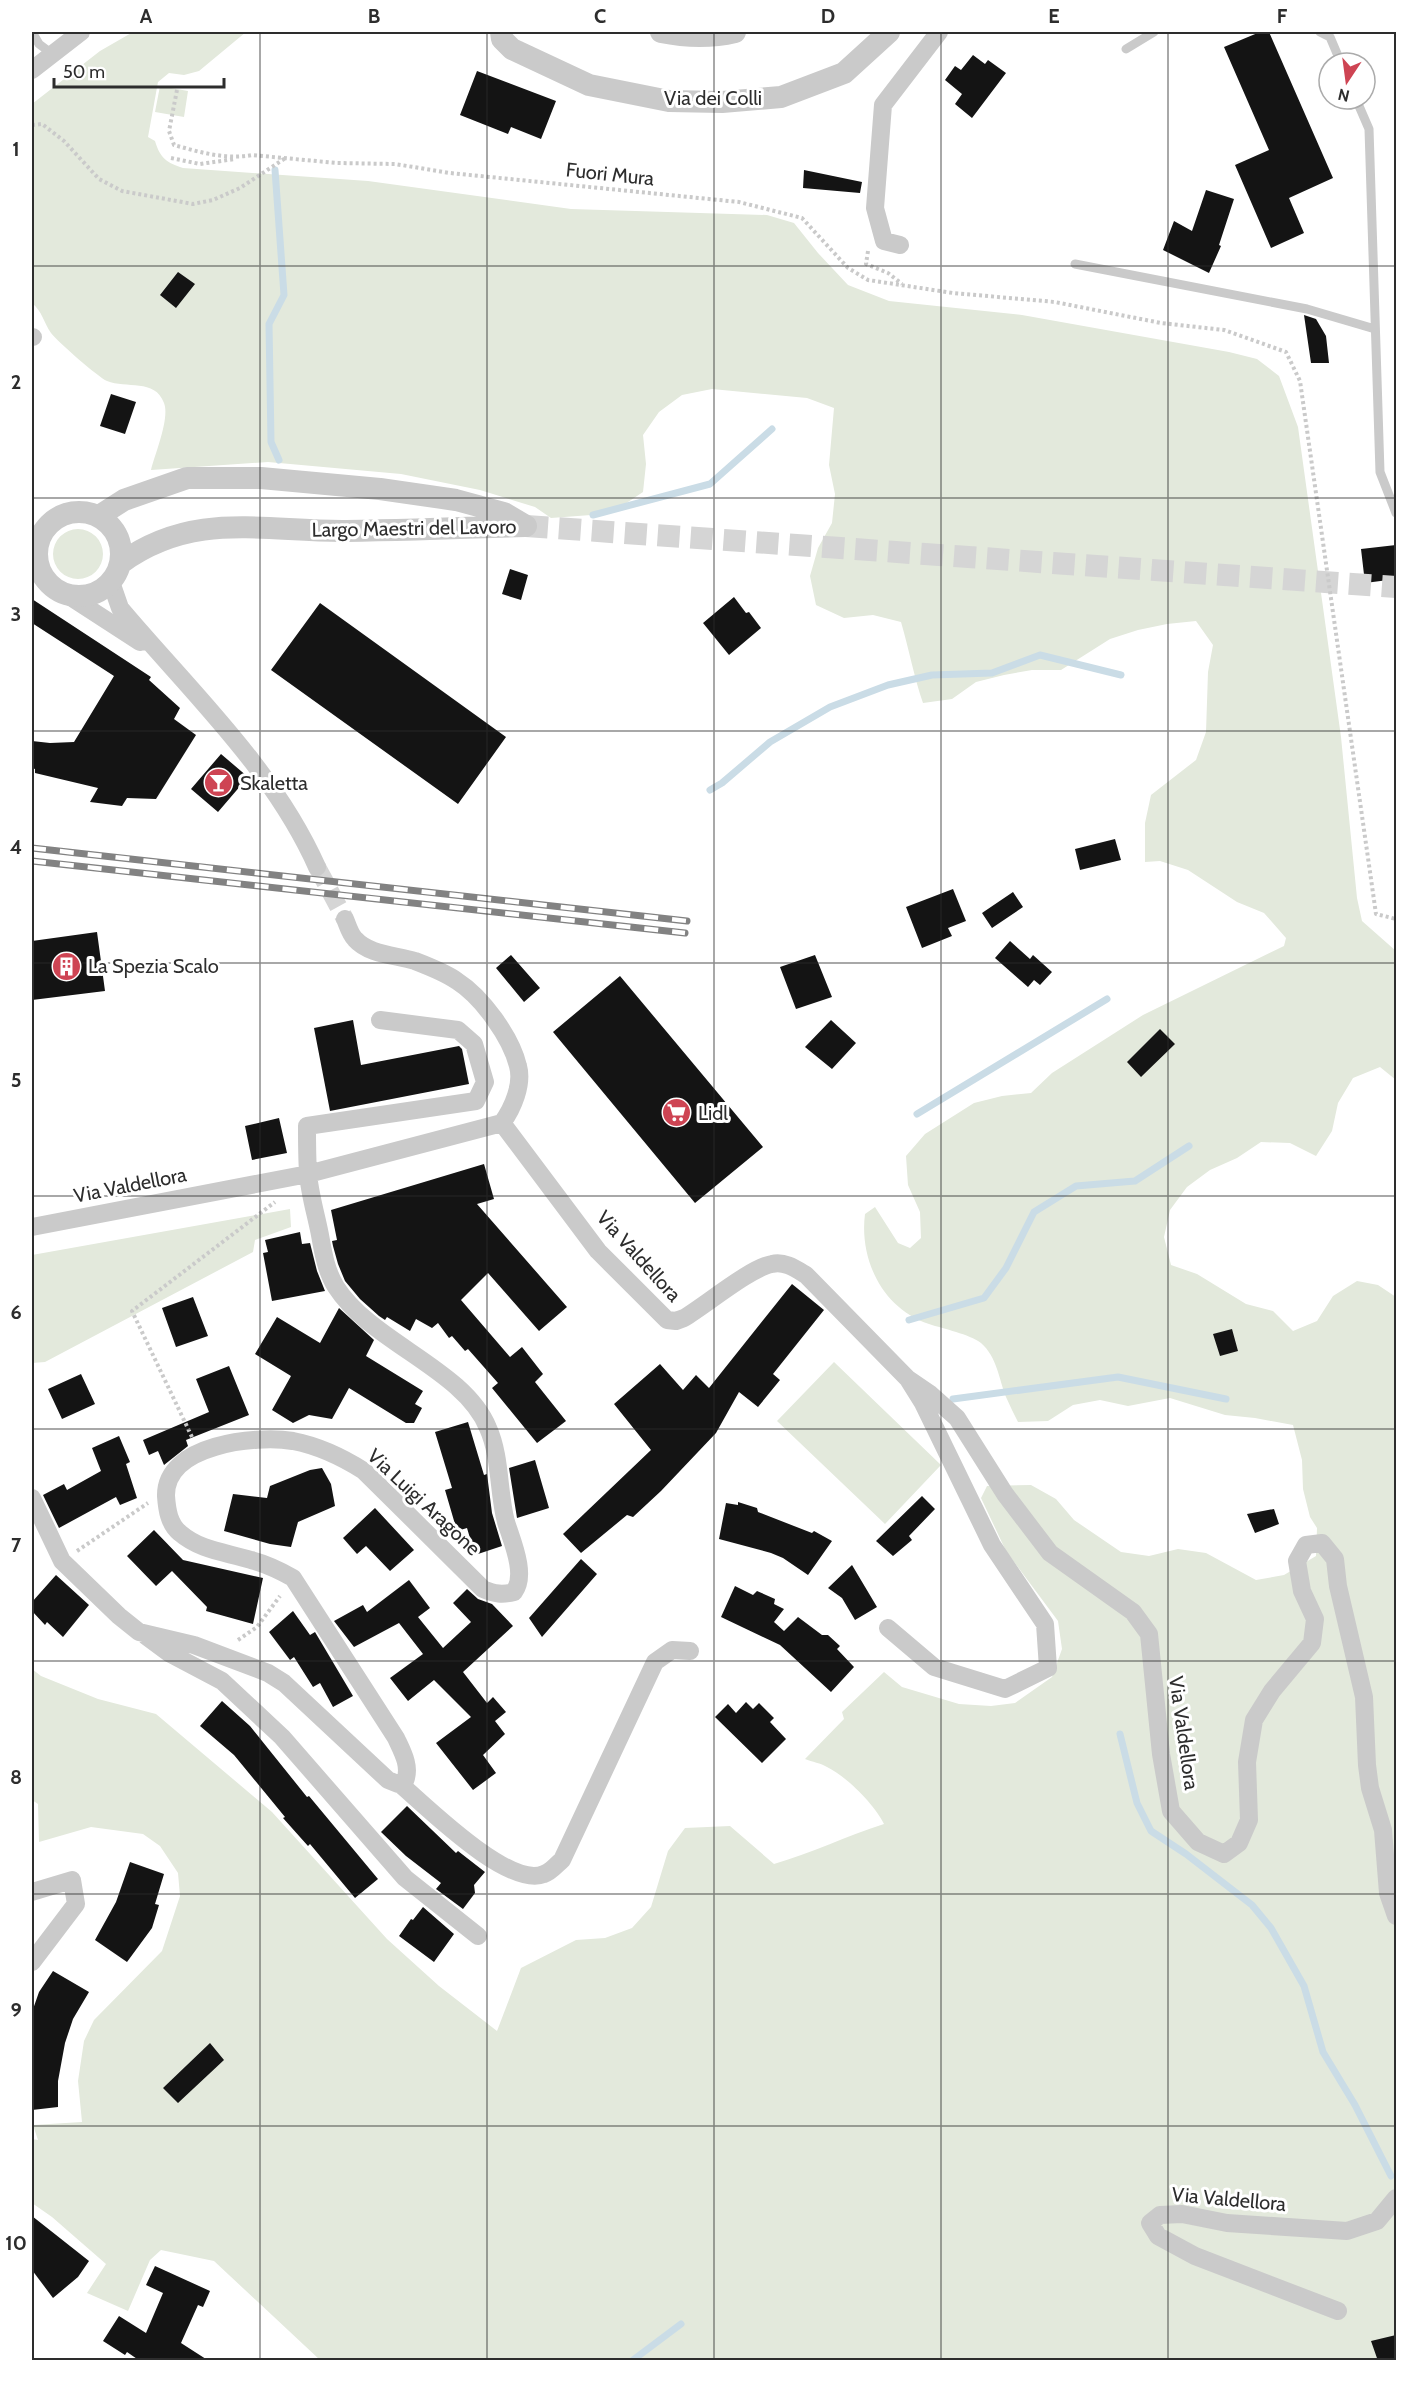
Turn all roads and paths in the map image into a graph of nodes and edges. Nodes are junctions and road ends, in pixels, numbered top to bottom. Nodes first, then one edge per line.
1 (32, 32) edge
2 (81, 32) edge
3 (501, 32) edge
4 (661, 32) edge
5 (735, 32) edge
6 (889, 32) edge
7 (939, 32) edge
8 (1154, 32) edge
9 (1320, 32) edge
10 (1126, 49) dead end
11 (1336, 51) edge
12 (51, 53) junction
13 (32, 70) edge
14 (177, 90) dead end
15 (1361, 111) edge
16 (32, 125) edge
17 (288, 157) junction
18 (171, 158) dead end
19 (239, 158) junction
20 (900, 245) dead end
21 (1075, 264) dead end
22 (1375, 328) junction
23 (1396, 513) edge
24 (99, 516) junction
25 (40, 522) edge
26 (116, 572) junction
27 (38, 574) edge
28 (66, 594) junction
29 (157, 652) junction
30 (317, 867) tunnel mouth
31 (345, 919) tunnel mouth
32 (1396, 919) edge
33 (380, 1020) dead end
34 (502, 1123) junction
35 (308, 1174) junction
36 (277, 1201) dead end
37 (32, 1227) edge
38 (908, 1379) junction
39 (199, 1451) junction
40 (166, 1491) junction
41 (32, 1498) edge
42 (62, 1561) junction
43 (293, 1578) junction
44 (888, 1628) dead end
45 (139, 1632) junction
46 (690, 1651) dead end
47 (217, 1654) junction
48 (400, 1784) junction
49 (32, 1893) edge
50 (1396, 1916) edge
51 (478, 1936) dead end
52 (32, 1962) edge
53 (1396, 2198) edge
54 (1338, 2311) dead end

1 - 12 lane
2 - 12 street
3 - 6 street, Via dei Colli
4 - 5 street
7 - 20 street
8 - 10 lane
9 - 11 lane
12 - 13 street
14 - 19 path, Fuori Mura
15 - 22 lane
16 - 17 path
17 - 19 path, Fuori Mura
17 - 32 path, Fuori Mura
18 - 19 path
21 - 22 lane
22 - 23 lane
24 - 25 street
24 - 26 street
24 - 26 street, Largo Maestri del Lavoro
25 - 27 street
26 - 28 street, Largo Maestri del Lavoro
26 - 29 street
27 - 28 street
28 - 29 street
29 - 30 street
31 - 34 street
33 - 35 street
34 - 35 street, Via Valdellora
34 - 38 street, Via Valdellora
35 - 37 street, Via Valdellora
35 - 39 street, Via Luigi Aragone
36 - 39 path
38 - 44 street, Via Valdellora
38 - 50 street, Via Valdellora
39 - 40 street, Via Luigi Aragone
40 - 42 path
40 - 43 street
41 - 42 street
42 - 45 street
43 - 47 path
43 - 48 street
45 - 47 street
45 - 51 street
46 - 48 street
47 - 48 street
49 - 52 street
53 - 54 street, Via Valdellora

